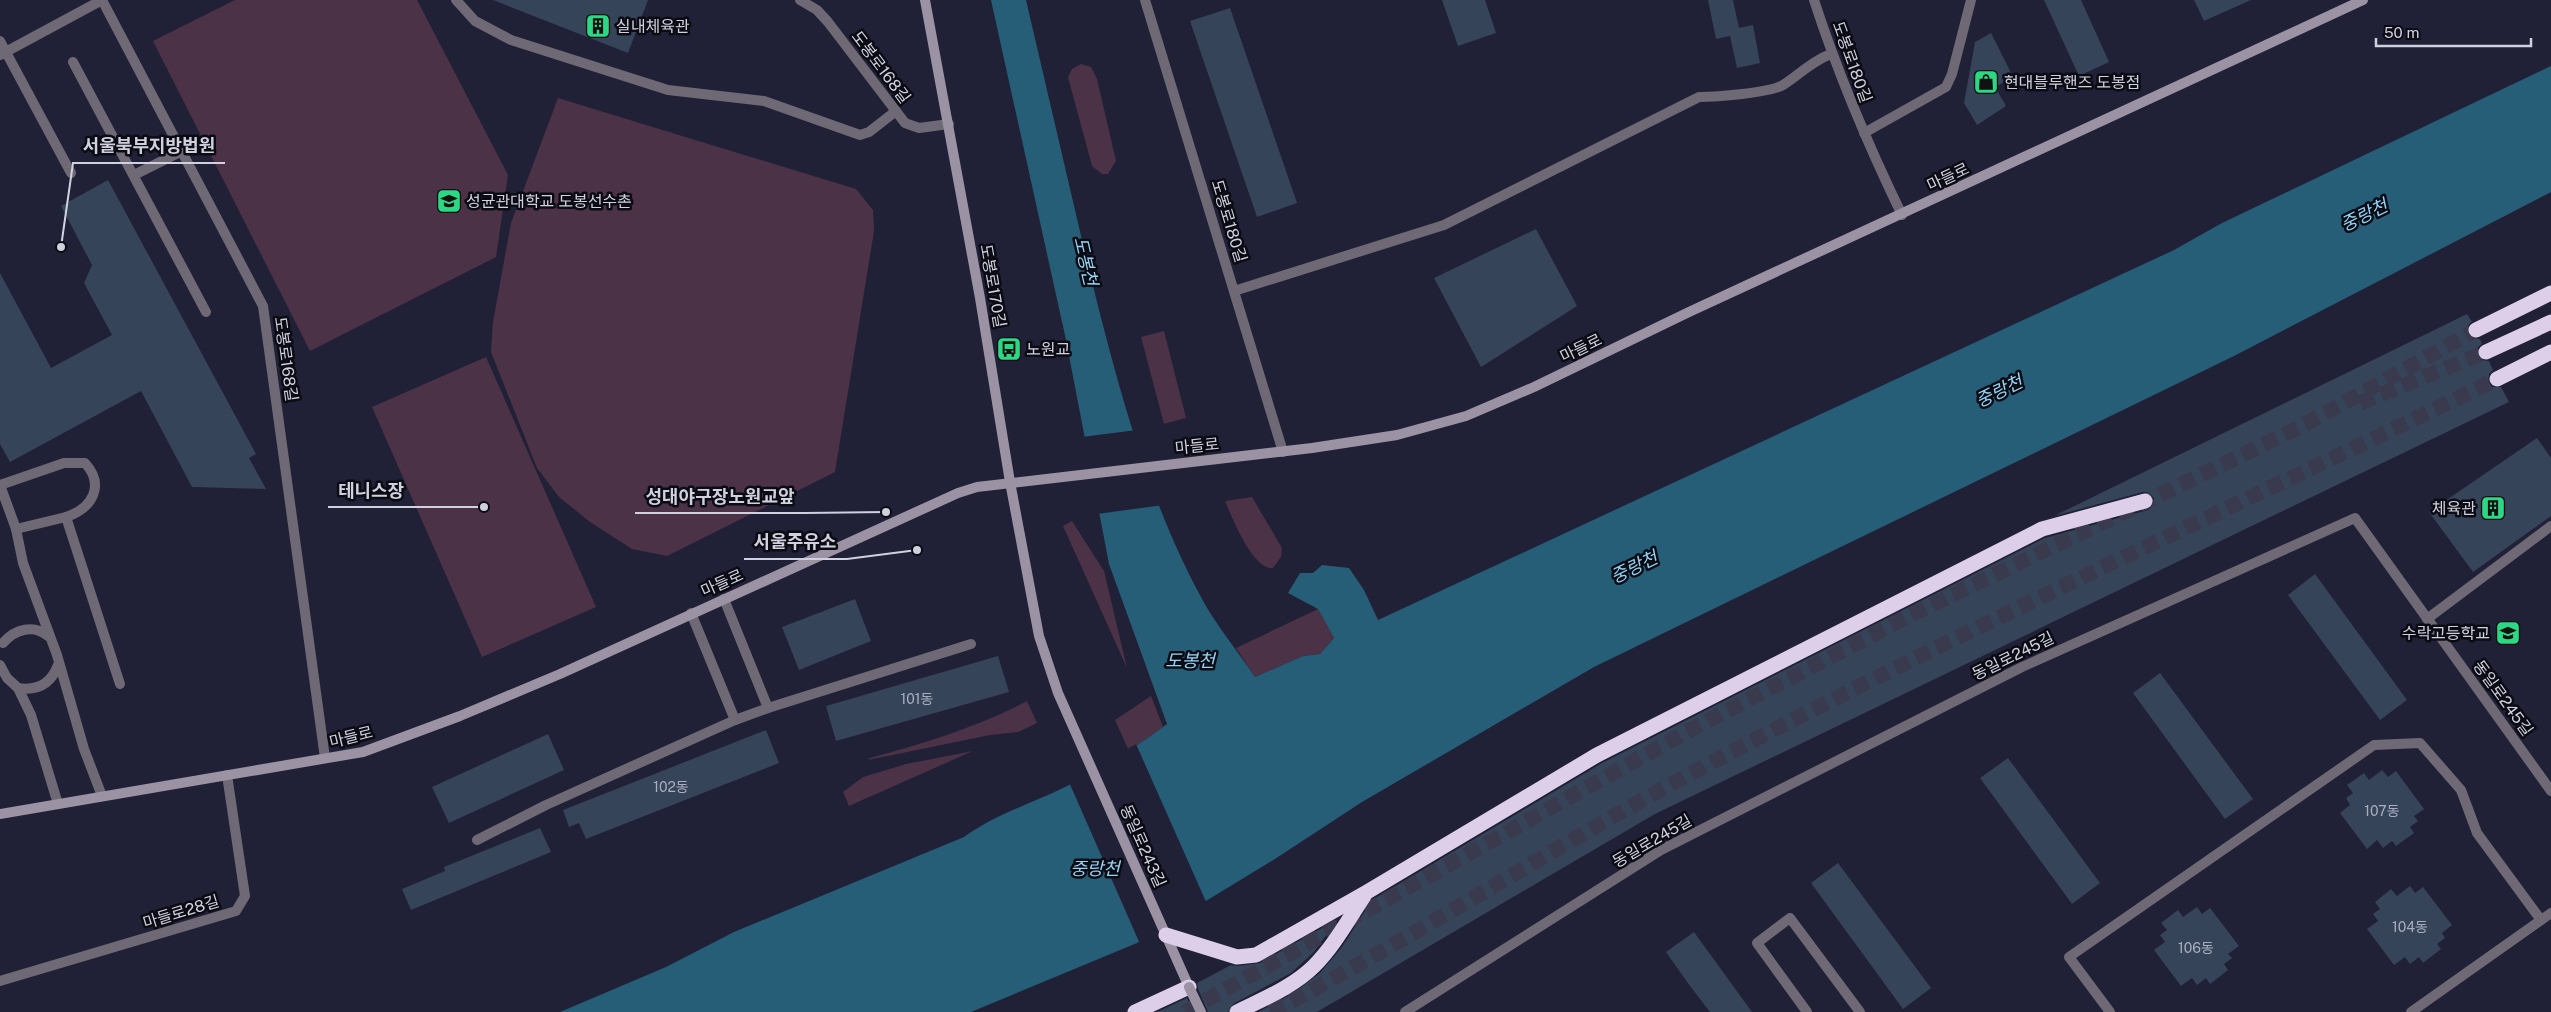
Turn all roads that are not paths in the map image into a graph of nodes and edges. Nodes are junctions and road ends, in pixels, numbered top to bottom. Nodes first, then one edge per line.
1 (102, 0) edge
2 (456, 0) edge
3 (800, 0) edge
4 (925, 0) edge
5 (1145, 0) edge
6 (1814, 0) edge
7 (1971, 0) edge
8 (2363, 0) edge
9 (0, 41) edge
10 (3, 54) edge
11 (1831, 54) junction
12 (73, 62) dead end
13 (896, 111) junction
14 (949, 124) junction
15 (1864, 133) junction
16 (182, 151) junction
17 (72, 173) dead end
18 (134, 176) junction
19 (1902, 215) junction
20 (1234, 291) junction
21 (2551, 293) edge
22 (206, 312) dead end
23 (2551, 322) edge
24 (2476, 330) tunnel mouth
25 (2486, 352) tunnel mouth
26 (2546, 355) edge
27 (2497, 379) tunnel mouth
28 (1283, 452) junction
29 (1010, 482) junction
30 (0, 485) edge
31 (2145, 501) dead end
32 (66, 517) junction
33 (2551, 526) edge
34 (16, 529) junction
35 (724, 598) junction
36 (691, 613) junction
37 (2428, 619) junction
38 (48, 636) junction
39 (1, 643) edge
40 (971, 644) dead end
41 (0, 665) edge
42 (58, 665) junction
43 (120, 684) dead end
44 (18, 688) junction
45 (1058, 692) joint
46 (768, 708) junction
47 (736, 720) junction
48 (325, 758) junction
49 (227, 775) junction
50 (2551, 791) edge
51 (102, 796) junction
52 (58, 804) junction
53 (0, 814) edge
54 (477, 840) dead end
55 (1363, 898) junction
56 (2551, 913) edge
57 (2541, 920) junction
58 (1166, 935) junction
59 (0, 981) edge
60 (1189, 987) junction
61 (1135, 1012) edge
62 (1201, 1012) edge
63 (1237, 1012) edge
64 (1405, 1012) edge
65 (1807, 1012) edge
66 (1860, 1012) edge
67 (2110, 1012) edge
68 (2411, 1012) edge

1 - 10 street
1 - 16 street, 도봉로168길
2 - 13 street
3 - 13 street, 도봉로168길
4 - 14 street, 도봉로170길
5 - 20 street, 도봉로180길
6 - 11 street, 도봉로180길
7 - 15 street
8 - 19 street, 마들로
9 - 10 street
10 - 17 street
11 - 15 street, 도봉로180길
11 - 20 street
12 - 18 street
13 - 14 street, 도봉로168길
14 - 29 street, 도봉로170길
15 - 19 street, 도봉로180길
16 - 18 street
16 - 48 street, 도봉로168길
18 - 22 street
19 - 28 street, 마들로
20 - 28 street, 도봉로180길
21 - 24 highway
23 - 25 highway
26 - 27 highway
28 - 29 street, 마들로
29 - 35 street, 마들로
29 - 45 street, 도봉로170길
30 - 32 street
30 - 34 street
31 - 55 highway
32 - 34 street
32 - 43 street
33 - 37 street
34 - 38 street
35 - 36 street, 마들로
35 - 46 street
36 - 47 street
36 - 48 street, 마들로
37 - 50 street, 동일로245길
37 - 64 street, 동일로245길
38 - 39 street
38 - 42 street
40 - 46 street
41 - 44 street
42 - 44 street
42 - 51 street
44 - 52 street
45 - 58 street, 동일로243길
46 - 47 street
47 - 54 street
48 - 49 street, 마들로
49 - 51 street, 마들로
49 - 59 street, 마들로28길
51 - 52 street, 마들로
52 - 53 street, 마들로
55 - 58 highway
55 - 63 highway
56 - 57 street
57 - 67 street
57 - 68 street
58 - 60 street, 동일로243길
60 - 61 highway
60 - 62 street, 동일로243길, bridge
65 - 66 street

